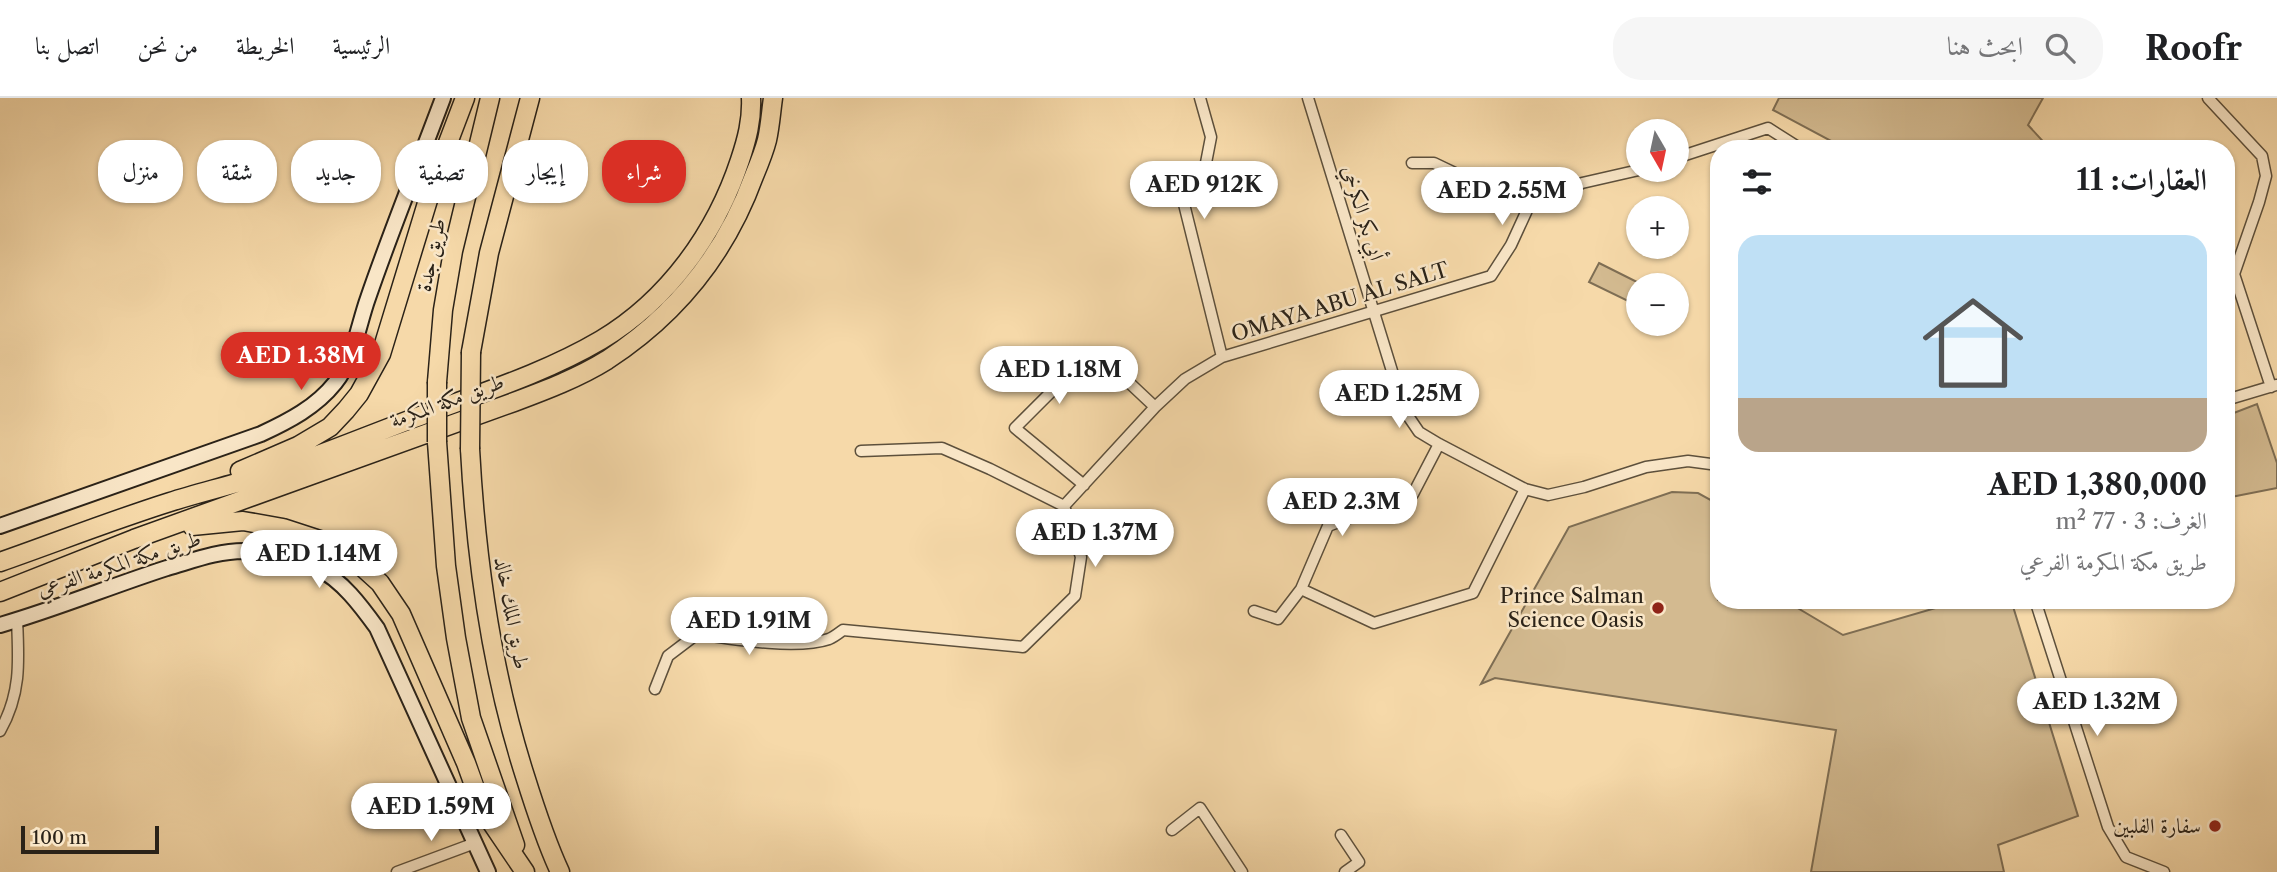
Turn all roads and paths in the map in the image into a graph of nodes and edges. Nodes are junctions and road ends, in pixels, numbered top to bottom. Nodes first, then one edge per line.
1 (443, 98) edge
2 (465, 98) edge
3 (490, 98) edge
4 (751, 98) edge
5 (773, 98) edge
6 (1200, 98) edge
7 (1308, 98) edge
8 (2208, 98) edge
9 (529, 99) edge
10 (1731, 140) edge
11 (1787, 140) edge
12 (1710, 147) edge
13 (1689, 154) edge
14 (1412, 163) dead end
15 (1626, 173) edge
16 (1528, 208) junction
17 (2235, 271) edge
18 (2235, 277) edge
19 (1373, 312) junction
20 (1222, 357) junction
21 (2274, 386) edge
22 (2235, 397) edge
23 (1155, 407) junction
24 (1439, 444) junction
25 (861, 451) dead end
26 (1710, 464) edge
27 (1084, 485) junction
28 (1525, 489) junction
29 (170, 502) junction
30 (1064, 506) junction
31 (0, 526) edge
32 (134, 539) junction
33 (0, 562) edge
34 (1301, 589) junction
35 (0, 592) edge
36 (2038, 609) edge
37 (1254, 611) dead end
38 (17, 620) junction
39 (0, 625) edge
40 (655, 689) dead end
41 (0, 731) edge
42 (1172, 830) dead end
43 (1341, 835) dead end
44 (475, 843) junction
45 (397, 872) edge
46 (488, 872) edge
47 (525, 872) edge
48 (560, 872) edge
49 (1242, 872) edge
50 (1345, 872) edge
51 (2164, 872) edge

1 - 31 street
2 - 29 highway
3 - 47 highway, طريق جدة, bridge
4 - 29 highway, طريق مكة المكرمة
5 - 32 highway, طريق مكة المكرمة
6 - 20 street
7 - 19 street, أبي بكر الكرخي
8 - 17 street
9 - 48 highway, طريق الملك خالد, bridge
10 - 11 street
12 - 13 street
14 - 16 street
15 - 16 street
16 - 19 street, OMAYA ABU AL SALT
18 - 21 street
19 - 20 street, OMAYA ABU AL SALT
19 - 24 street, أبي بكر الكرخي
20 - 23 street, OMAYA ABU AL SALT
21 - 22 street
23 - 27 street, OMAYA ABU AL SALT
23 - 27 street
24 - 28 street, أبي بكر الكرخي
24 - 34 street
25 - 30 street
26 - 28 street, أبي بكر الكرخي
27 - 30 street, OMAYA ABU AL SALT
28 - 34 street
29 - 33 highway, طريق مكة المكرمة
30 - 40 street
32 - 35 highway, طريق مكة المكرمة
32 - 47 highway
34 - 37 street
36 - 51 street
38 - 39 street, طريق مكة المكرمة الفرعي
38 - 41 street
38 - 44 street, طريق مكة المكرمة الفرعي
42 - 49 street
43 - 50 street
44 - 45 street
44 - 46 street, طريق مكة المكرمة الفرعي

